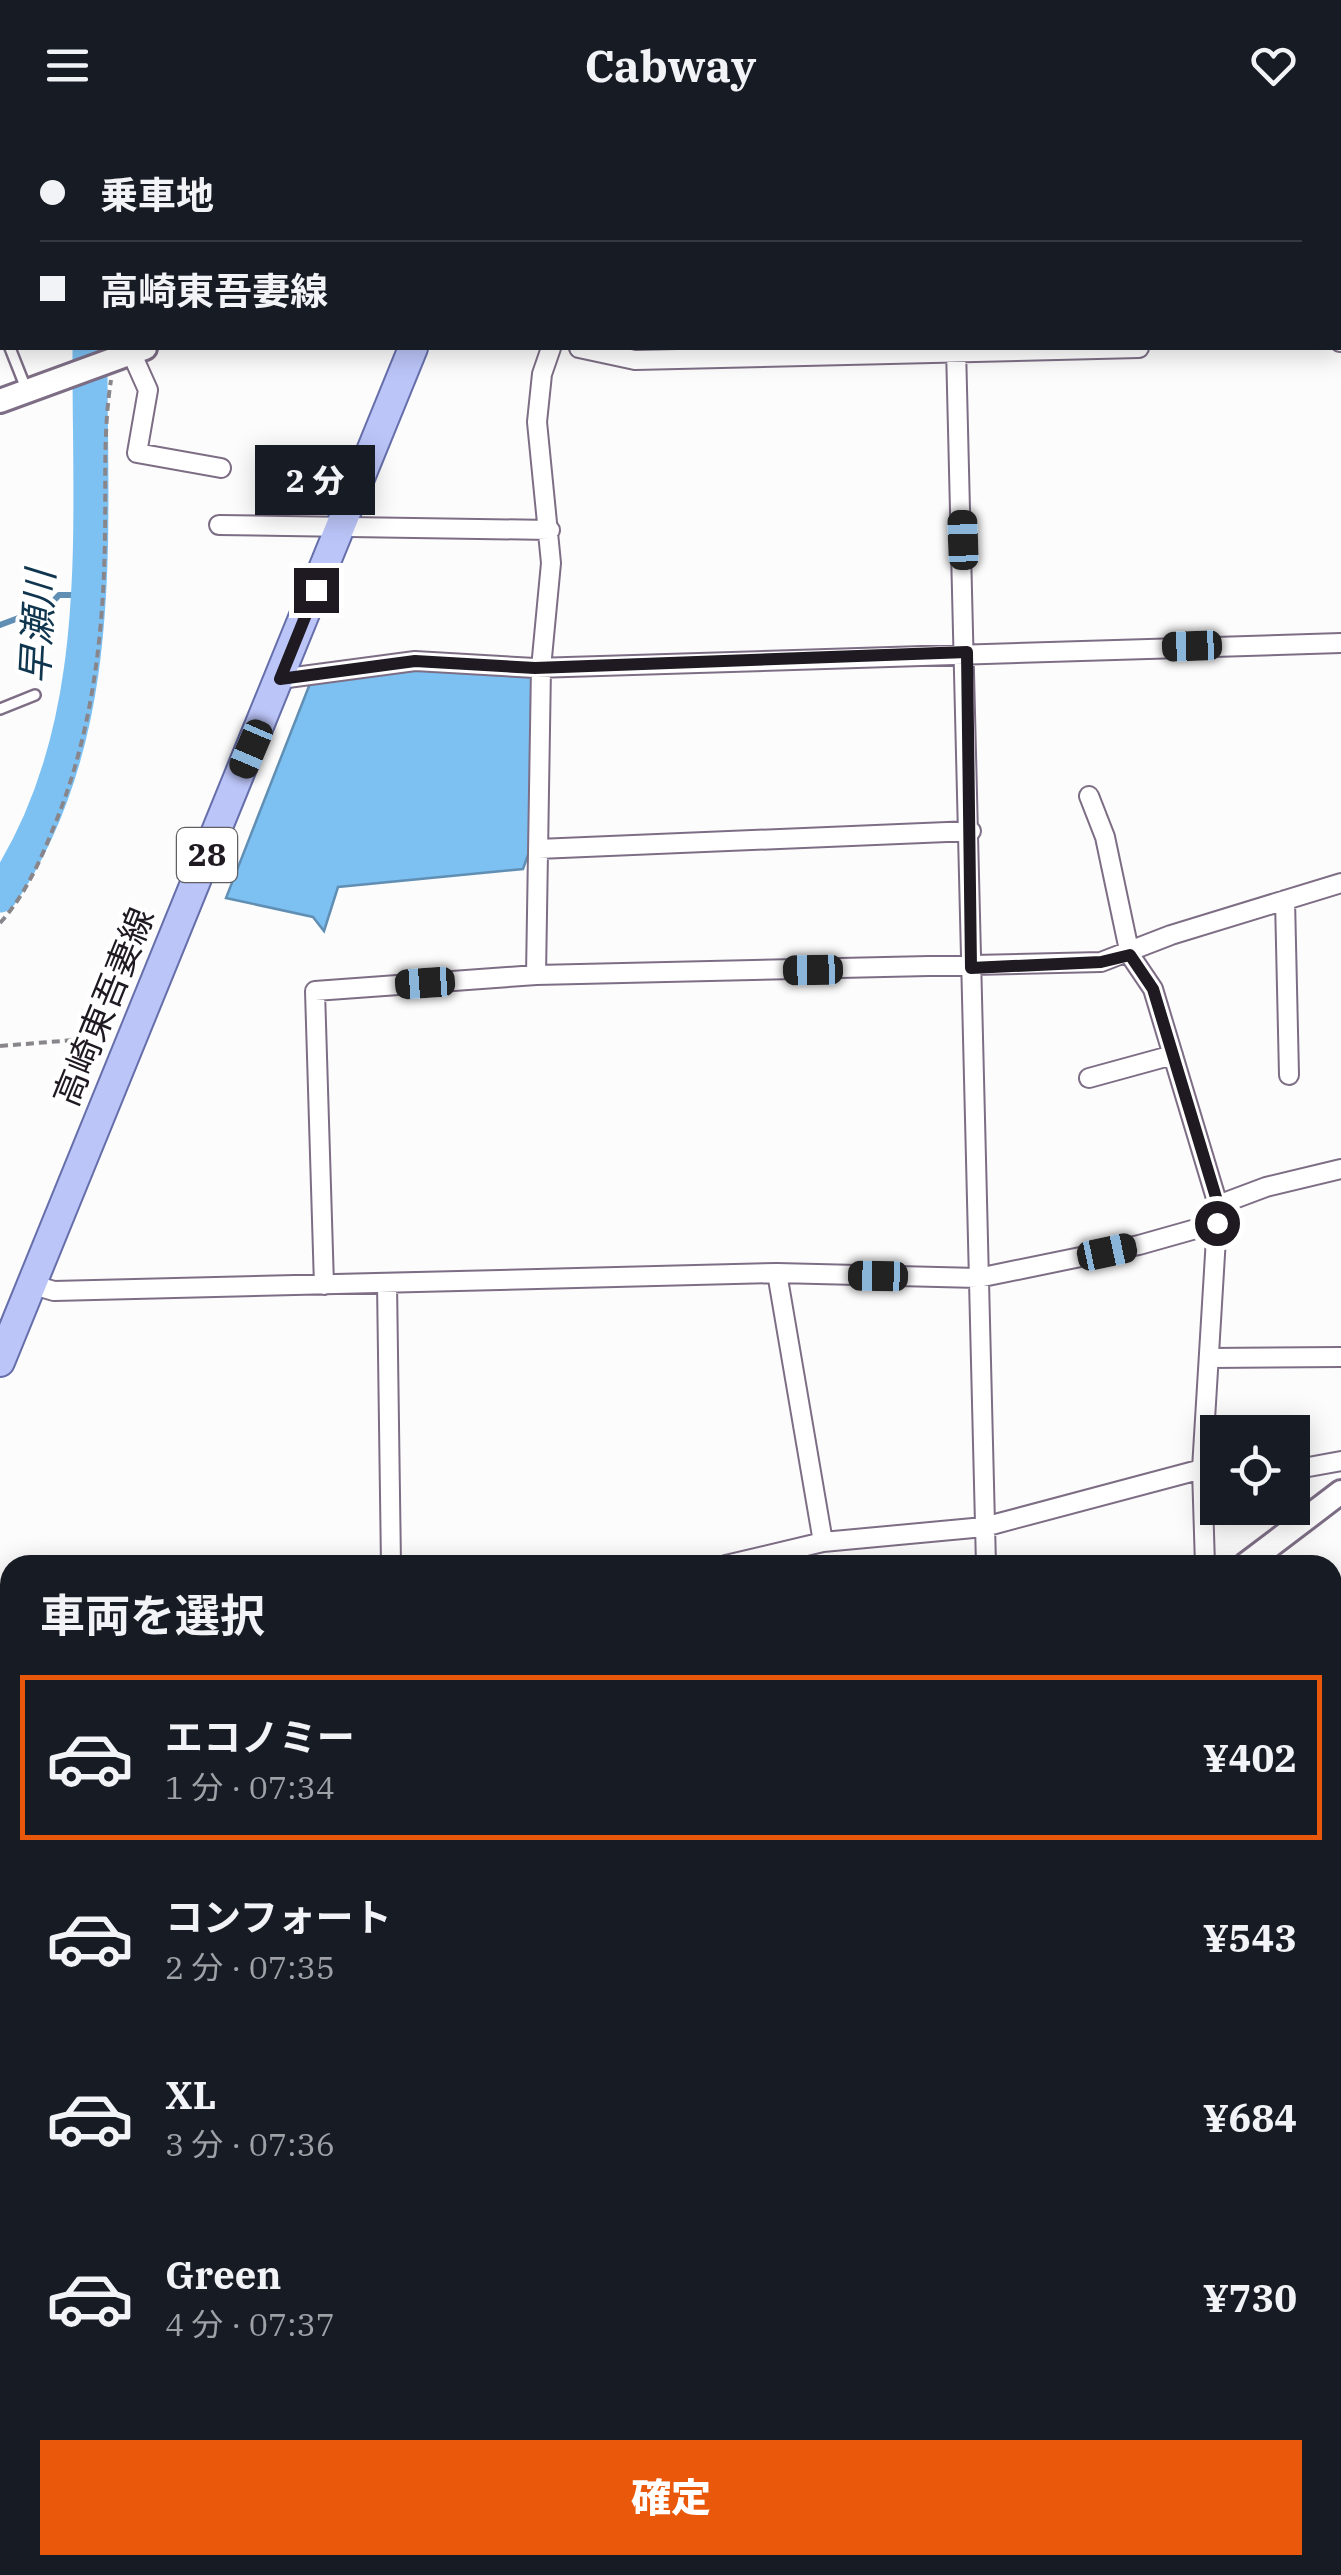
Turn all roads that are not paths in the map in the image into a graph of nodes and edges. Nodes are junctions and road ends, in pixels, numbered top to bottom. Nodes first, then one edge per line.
1 (11, 350) edge
2 (138, 350) edge
3 (411, 350) edge
4 (550, 350) edge
5 (588, 350) edge
6 (956, 350) edge
7 (28, 390) junction
8 (0, 401) edge
9 (221, 468) dead end
10 (220, 525) dead end
11 (340, 530) junction
12 (550, 530) junction
13 (1341, 643) edge
14 (967, 652) junction
15 (541, 668) junction
16 (280, 679) junction
17 (35, 695) dead end
18 (0, 709) edge
19 (1088, 796) dead end
20 (971, 831) junction
21 (538, 849) junction
22 (1341, 883) edge
23 (1285, 900) junction
24 (1130, 955) junction
25 (971, 968) junction
26 (536, 975) junction
27 (1173, 1055) junction
28 (1289, 1075) dead end
29 (1089, 1078) dead end
30 (1341, 1169) edge
31 (1218, 1214) junction
32 (777, 1273) junction
33 (978, 1278) junction
34 (387, 1283) junction
35 (30, 1284) junction
36 (324, 1285) junction
37 (1209, 1358) junction
38 (1341, 1358) edge
39 (0, 1362) edge
40 (1210, 1415) edge
41 (1341, 1461) edge
42 (1310, 1467) edge
43 (1200, 1472) edge
44 (1341, 1492) edge
45 (1206, 1525) edge
46 (984, 1527) junction
47 (823, 1542) junction
48 (391, 1555) edge
49 (768, 1555) edge
50 (985, 1555) edge
51 (1205, 1555) edge
52 (1258, 1555) edge

1 - 7 lane
2 - 7 street
2 - 9 street
3 - 11 main road, 高崎東吾妻線 / 28
4 - 12 street
5 - 6 street
6 - 14 street
7 - 8 street
10 - 11 street
11 - 12 street
11 - 16 main road, 高崎東吾妻線 / 28
12 - 15 street
13 - 14 street
14 - 15 street
14 - 20 street
15 - 16 street
15 - 21 street
16 - 35 main road, 高崎東吾妻線 / 28
17 - 18 lane
19 - 24 street
20 - 21 street
20 - 25 street
21 - 26 street
22 - 23 street
23 - 24 street
23 - 28 street
24 - 25 street
24 - 27 street
25 - 26 street
25 - 33 street
26 - 36 street
27 - 29 street
27 - 31 street
30 - 31 street
31 - 33 street
31 - 37 street
32 - 33 street
32 - 34 street
32 - 47 street
33 - 46 street
34 - 36 street
34 - 48 street
35 - 36 street
35 - 39 main road, 高崎東吾妻線 / 28
37 - 38 street
37 - 40 street
41 - 42 street
43 - 46 street
44 - 52 street
45 - 51 street
46 - 47 street
46 - 50 street
47 - 49 street

